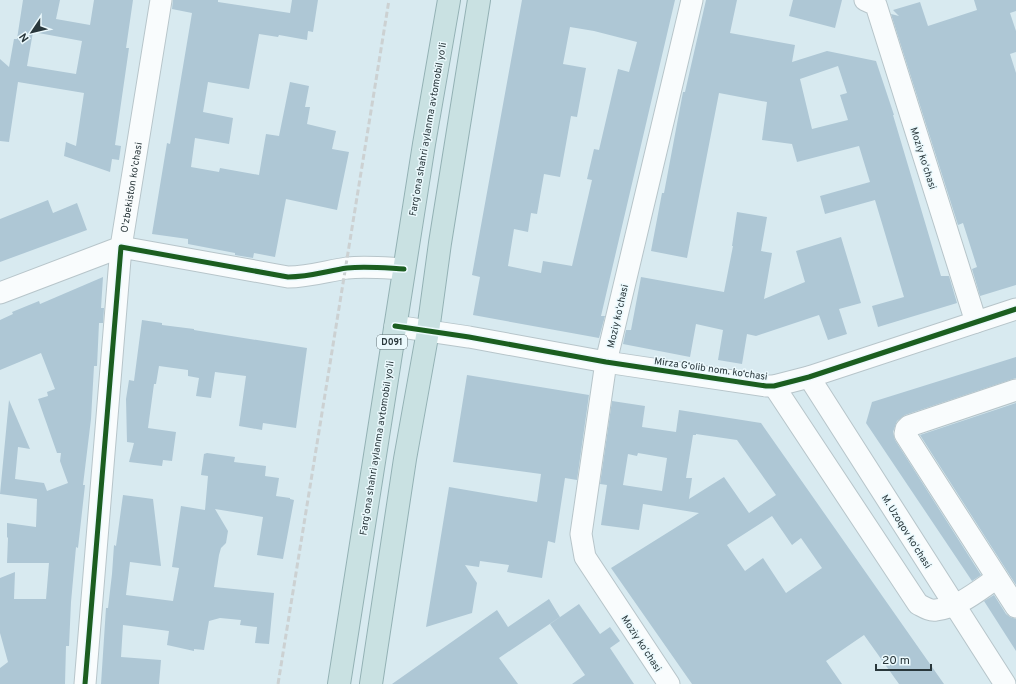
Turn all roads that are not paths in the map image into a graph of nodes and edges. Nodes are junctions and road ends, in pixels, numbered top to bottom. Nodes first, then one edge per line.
1 (161, 0) edge
2 (449, 0) edge
3 (479, 0) edge
4 (692, 0) edge
5 (865, 0) edge
6 (121, 247) junction
7 (404, 269) junction
8 (0, 292) edge
9 (1016, 309) edge
10 (976, 322) junction
11 (395, 326) junction
12 (428, 331) junction
13 (606, 362) junction
14 (809, 377) junction
15 (774, 386) junction
16 (1016, 390) edge
17 (997, 578) junction
18 (954, 605) junction
19 (1016, 607) edge
20 (85, 684) edge
21 (339, 684) edge
22 (371, 684) edge
23 (669, 684) edge
24 (1006, 684) edge

1 - 6 street, O'zbekiston ko'chasi
2 - 7 highway, Fargʻona shahri aylanma avtomobil yoʻli / D091
3 - 12 highway
4 - 13 street, Moziy koʻchasi
5 - 10 street, Moziy koʻchasi
6 - 7 street
6 - 8 street
6 - 20 street, O'zbekiston ko'chasi
7 - 11 highway, Fargʻona shahri aylanma avtomobil yoʻli / D091
9 - 10 street, Mirza G‘olib nom. ko‘chasi
10 - 14 street, Mirza G‘olib nom. ko‘chasi
11 - 12 street, Mirza G‘olib nom. ko‘chasi
11 - 21 highway, Fargʻona shahri aylanma avtomobil yoʻli / D091
12 - 13 street, Mirza G‘olib nom. ko‘chasi
12 - 22 highway
13 - 15 street, Mirza G‘olib nom. ko‘chasi
13 - 23 street, Moziy koʻchasi
14 - 15 street, Mirza G‘olib nom. ko‘chasi
14 - 18 street, M. Uzoqov koʻchasi
15 - 18 street
16 - 17 street
17 - 18 street
17 - 19 street
18 - 24 street, M. Uzoqov koʻchasi

